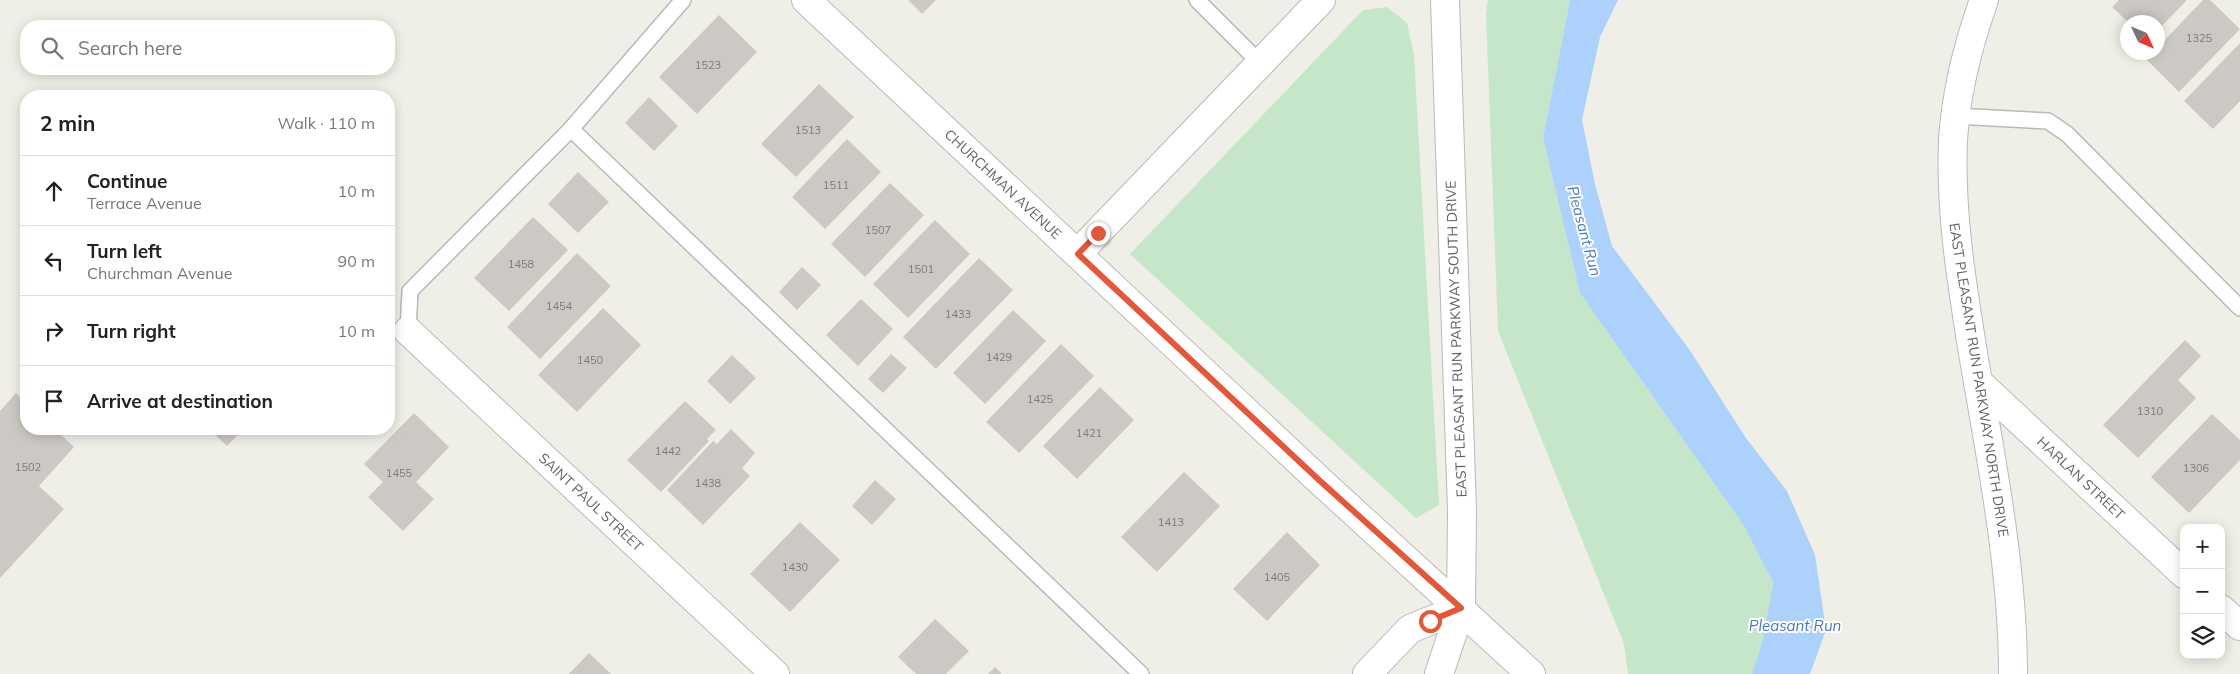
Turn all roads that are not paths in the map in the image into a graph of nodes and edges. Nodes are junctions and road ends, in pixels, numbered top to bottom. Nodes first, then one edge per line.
1 (683, 0) edge
2 (806, 0) edge
3 (1197, 0) edge
4 (1320, 0) edge
5 (1445, 0) edge
6 (1984, 0) edge
7 (1260, 63) junction
8 (1955, 116) junction
9 (571, 129) junction
10 (1078, 254) junction
11 (2240, 308) edge
12 (408, 331) joint
13 (1978, 382) junction
14 (2180, 570) edge
15 (1461, 608) junction
16 (775, 674) edge
17 (1141, 674) edge
18 (1367, 674) edge
19 (1439, 674) edge
20 (1531, 674) edge
21 (2013, 674) edge

1 - 9 lane
2 - 10 street, CHURCHMAN AVENUE
3 - 7 lane
4 - 7 street
5 - 15 street, EAST PLEASANT RUN PARKWAY SOUTH DRIVE
6 - 8 street, EAST PLEASANT RUN PARKWAY NORTH DRIVE
7 - 10 street
8 - 11 lane
8 - 13 street, EAST PLEASANT RUN PARKWAY NORTH DRIVE
9 - 12 lane
9 - 17 lane
10 - 15 street, CHURCHMAN AVENUE
12 - 16 street, SAINT PAUL STREET
13 - 14 street, HARLAN STREET
13 - 21 street, EAST PLEASANT RUN PARKWAY NORTH DRIVE
15 - 18 street
15 - 19 street, EAST PLEASANT RUN PARKWAY SOUTH DRIVE
15 - 20 street, CHURCHMAN AVENUE

